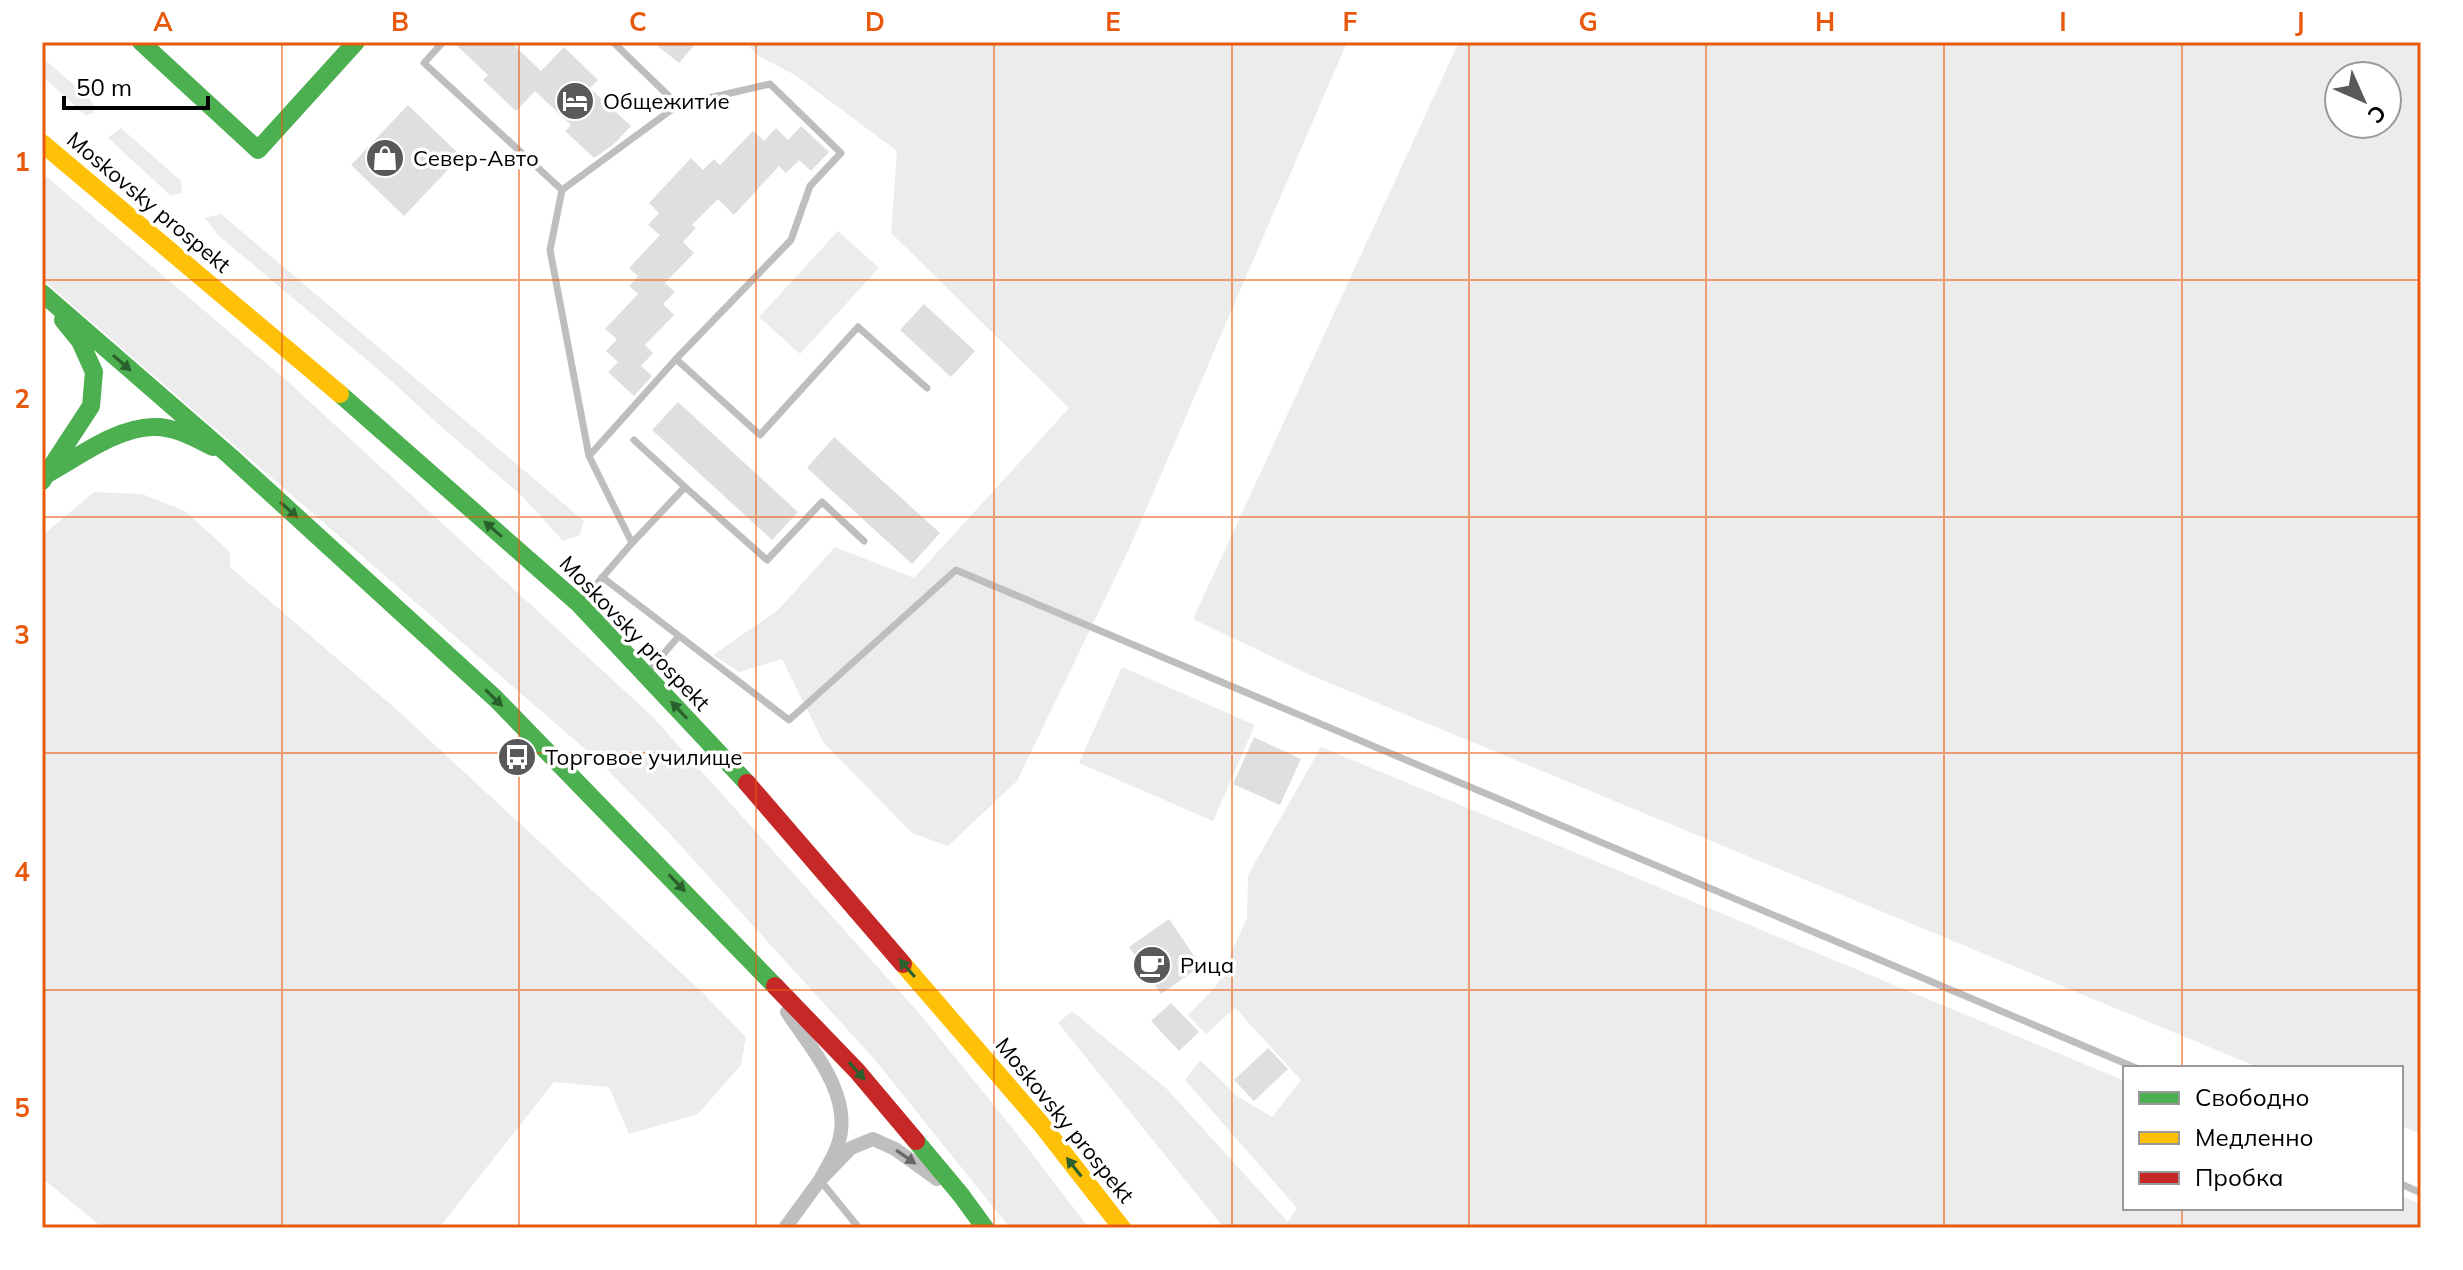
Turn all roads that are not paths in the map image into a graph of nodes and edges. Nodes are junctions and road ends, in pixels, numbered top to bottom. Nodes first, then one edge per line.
1 (141, 42) edge
2 (356, 42) edge
3 (443, 42) edge
4 (613, 42) edge
5 (678, 105) junction
6 (42, 143) edge
7 (562, 190) junction
8 (42, 294) edge
9 (676, 359) junction
10 (927, 388) dead end
11 (634, 440) dead end
12 (589, 456) junction
13 (231, 457) junction
14 (47, 470) edge
15 (685, 487) junction
16 (864, 541) dead end
17 (632, 543) junction
18 (602, 577) junction
19 (579, 604) junction
20 (678, 637) junction
21 (645, 675) junction
22 (759, 969) junction
23 (2131, 1066) edge
24 (820, 1180) junction
25 (961, 1195) junction
26 (785, 1228) edge
27 (859, 1228) edge
28 (985, 1228) edge
29 (1122, 1228) edge

1 - 2 main road
3 - 7 lane
4 - 5 lane
5 - 7 lane
5 - 9 lane
19 -> 6 main road, Moskovsky prospekt
7 - 12 lane
8 -> 13 main road
8 - 14 main road
9 - 10 lane
9 - 12 lane
11 - 15 lane
12 - 17 lane
13 - 14 main road
13 -> 22 main road
15 - 16 lane
15 - 17 lane
17 - 18 lane
18 - 19 lane
18 - 20 lane
19 - 21 main road, Moskovsky prospekt
20 - 21 lane
20 - 23 lane
29 -> 21 main road, Moskovsky prospekt
22 - 24 street
22 -> 25 main road
24 -> 25 street
24 - 26 street
24 - 27 lane
25 - 28 main road

